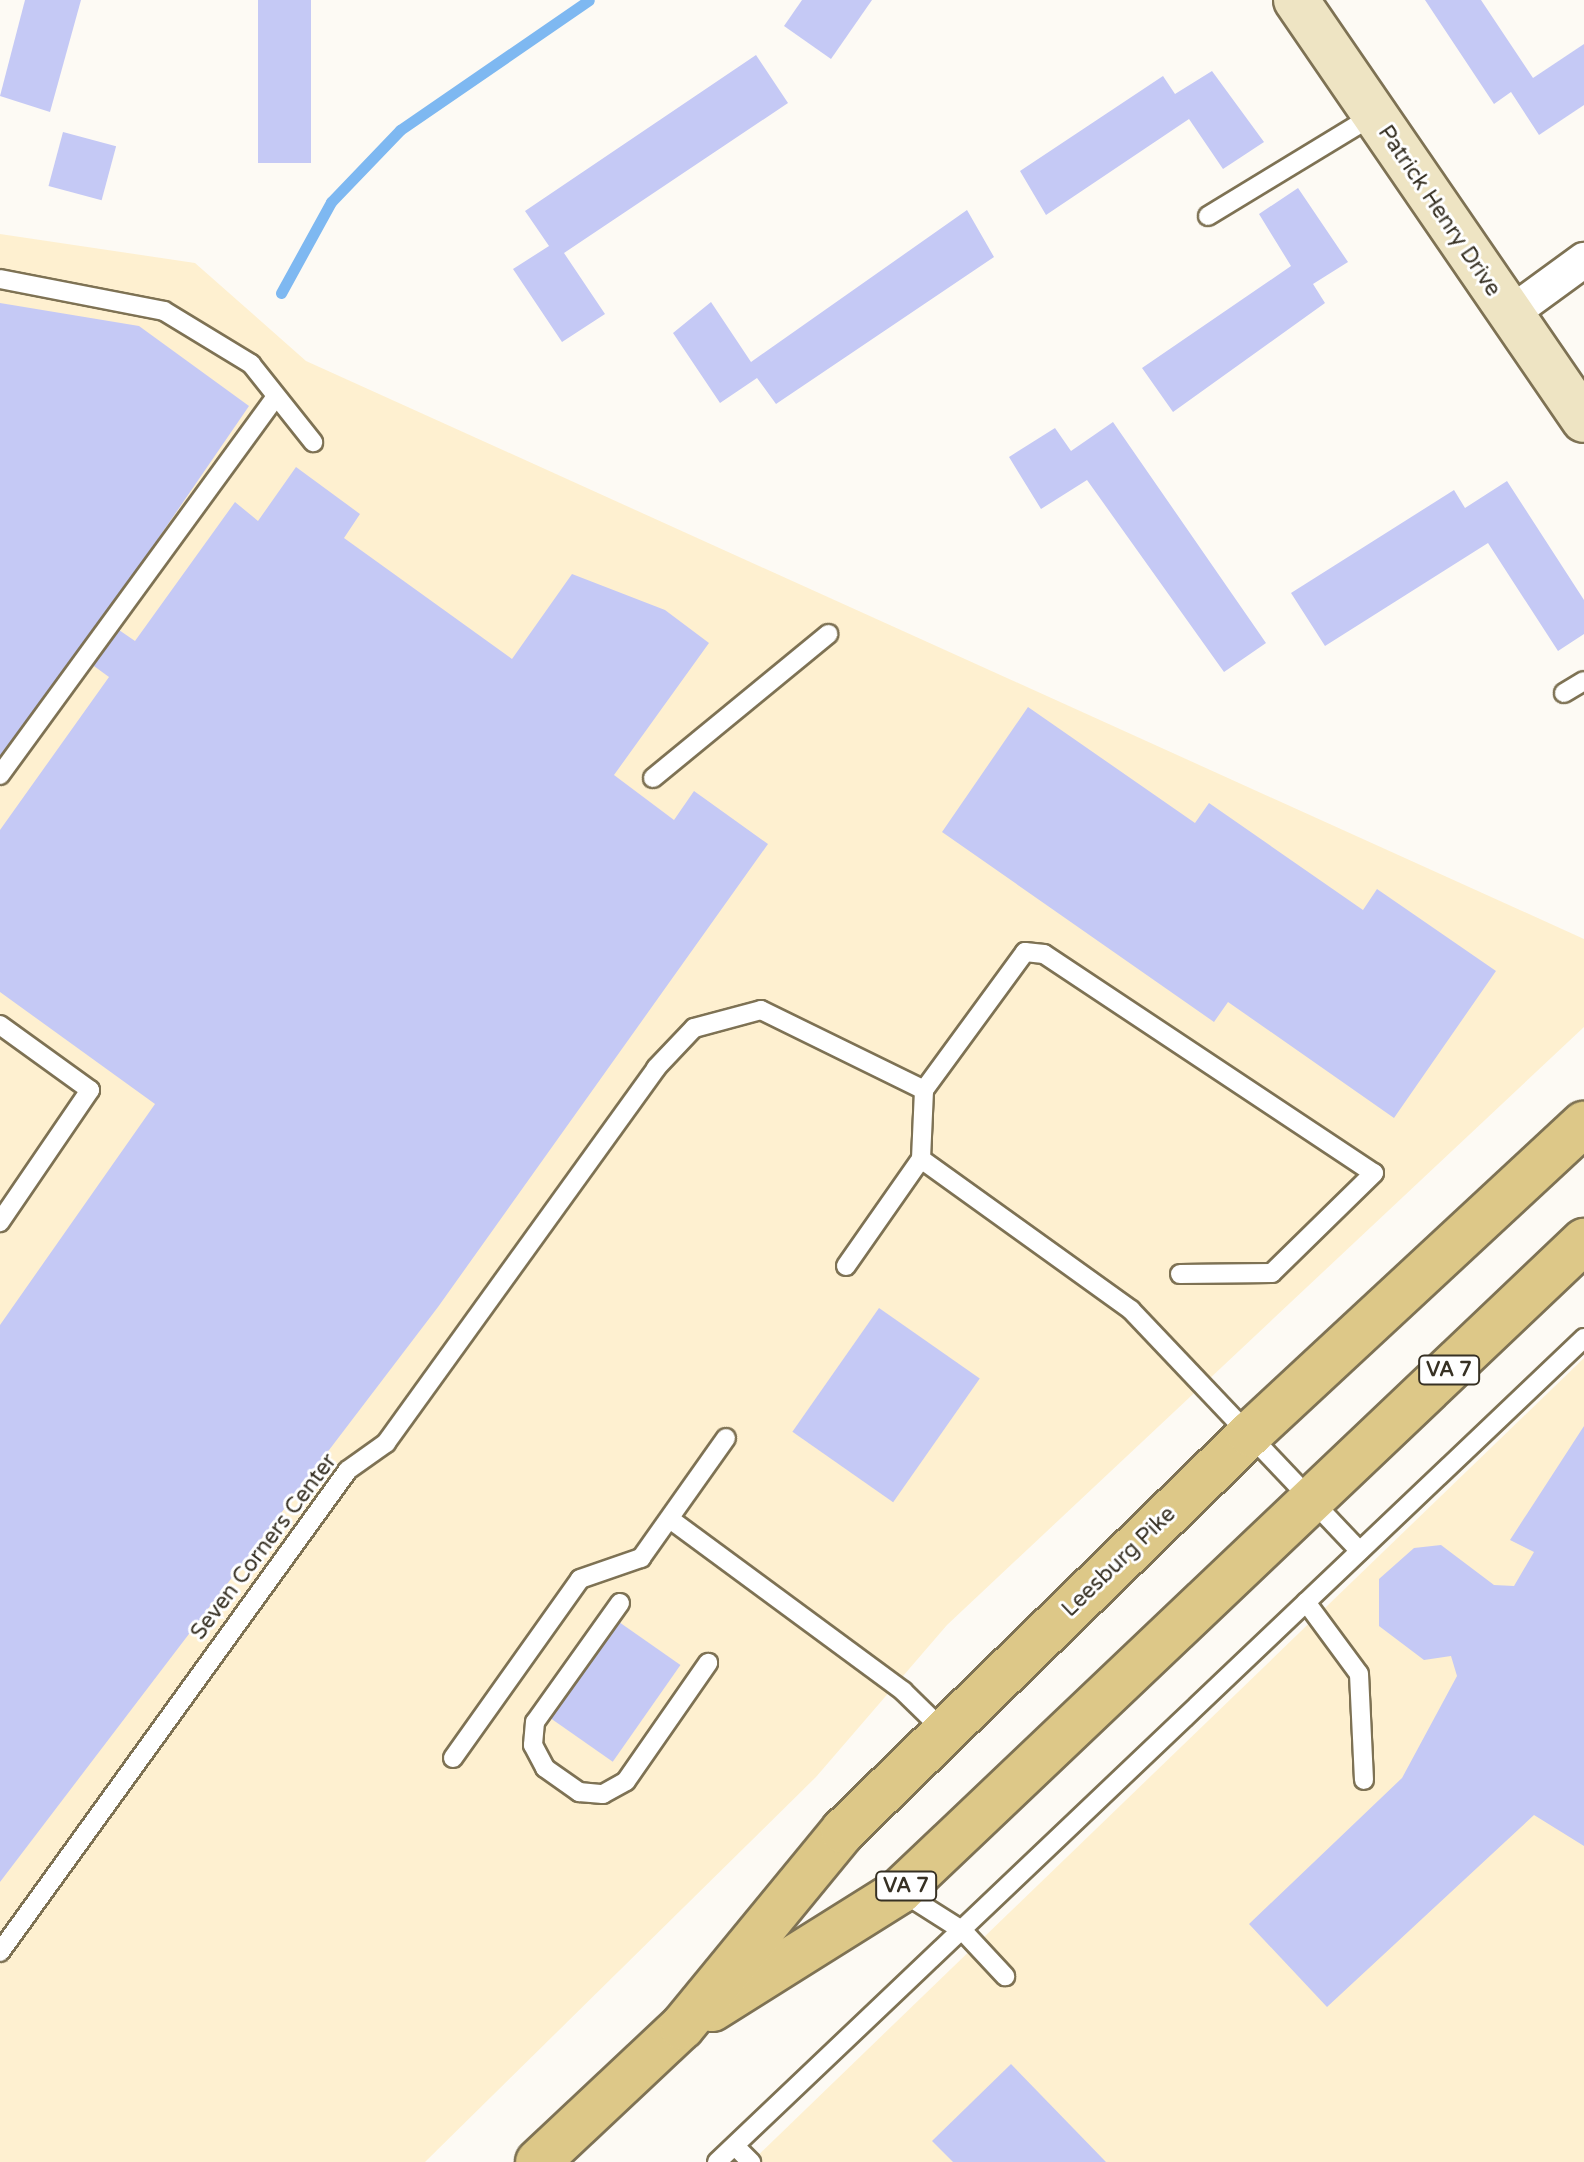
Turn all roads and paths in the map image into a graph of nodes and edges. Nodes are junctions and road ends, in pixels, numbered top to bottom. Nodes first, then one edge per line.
1 (1296, 0) edge
2 (1374, 115) junction
3 (1208, 216) dead end
4 (1584, 260) edge
5 (0, 279) edge
6 (1510, 314) junction
7 (274, 399) junction
8 (1584, 420) edge
9 (313, 442) dead end
10 (828, 634) dead end
11 (1584, 681) edge
12 (1564, 693) dead end
13 (0, 775) edge
14 (653, 778) dead end
15 (0, 1025) edge
16 (924, 1090) junction
17 (1584, 1124) edge
18 (921, 1159) junction
19 (0, 1222) edge
20 (1584, 1241) edge
21 (846, 1266) dead end
22 (1180, 1274) dead end
23 (1584, 1338) edge
24 (1250, 1434) junction
25 (726, 1438) dead end
26 (1314, 1498) junction
27 (670, 1519) junction
28 (1360, 1551) junction
29 (1306, 1602) junction
30 (620, 1603) dead end
31 (708, 1663) dead end
32 (945, 1732) junction
33 (453, 1758) dead end
34 (1364, 1780) dead end
35 (900, 1891) junction
36 (963, 1931) junction
37 (0, 1952) edge
38 (1005, 1976) dead end
39 (682, 2027) junction
40 (735, 2146) junction
41 (538, 2162) edge
42 (717, 2162) edge
43 (751, 2162) edge

1 - 2 street, Patrick Henry Drive
2 - 3 lane
2 - 6 street, Patrick Henry Drive
4 - 6 street
5 - 7 lane
6 - 8 street, Patrick Henry Drive
7 - 9 lane
7 - 13 lane
10 - 14 lane
11 - 12 lane
15 - 19 lane
16 - 18 lane
16 - 22 lane
16 - 37 lane, Seven Corners Center
17 - 24 main road, Leesburg Pike / VA 7
18 - 21 lane
18 - 24 lane
20 - 26 main road, Leesburg Pike / VA 7
23 - 28 lane
24 - 26 lane
24 - 32 main road, Leesburg Pike / VA 7
25 - 27 lane
26 - 28 lane
26 - 35 main road, Leesburg Pike / VA 7
27 - 32 lane
27 - 33 lane
28 - 29 lane
29 - 34 lane
29 - 36 lane
30 - 31 lane
32 - 39 main road, Leesburg Pike / VA 7
35 - 36 lane
35 - 39 main road, Leesburg Pike / VA 7
36 - 38 lane
36 - 40 lane
39 - 41 main road, Leesburg Pike / VA 7
40 - 42 lane
40 - 43 lane

